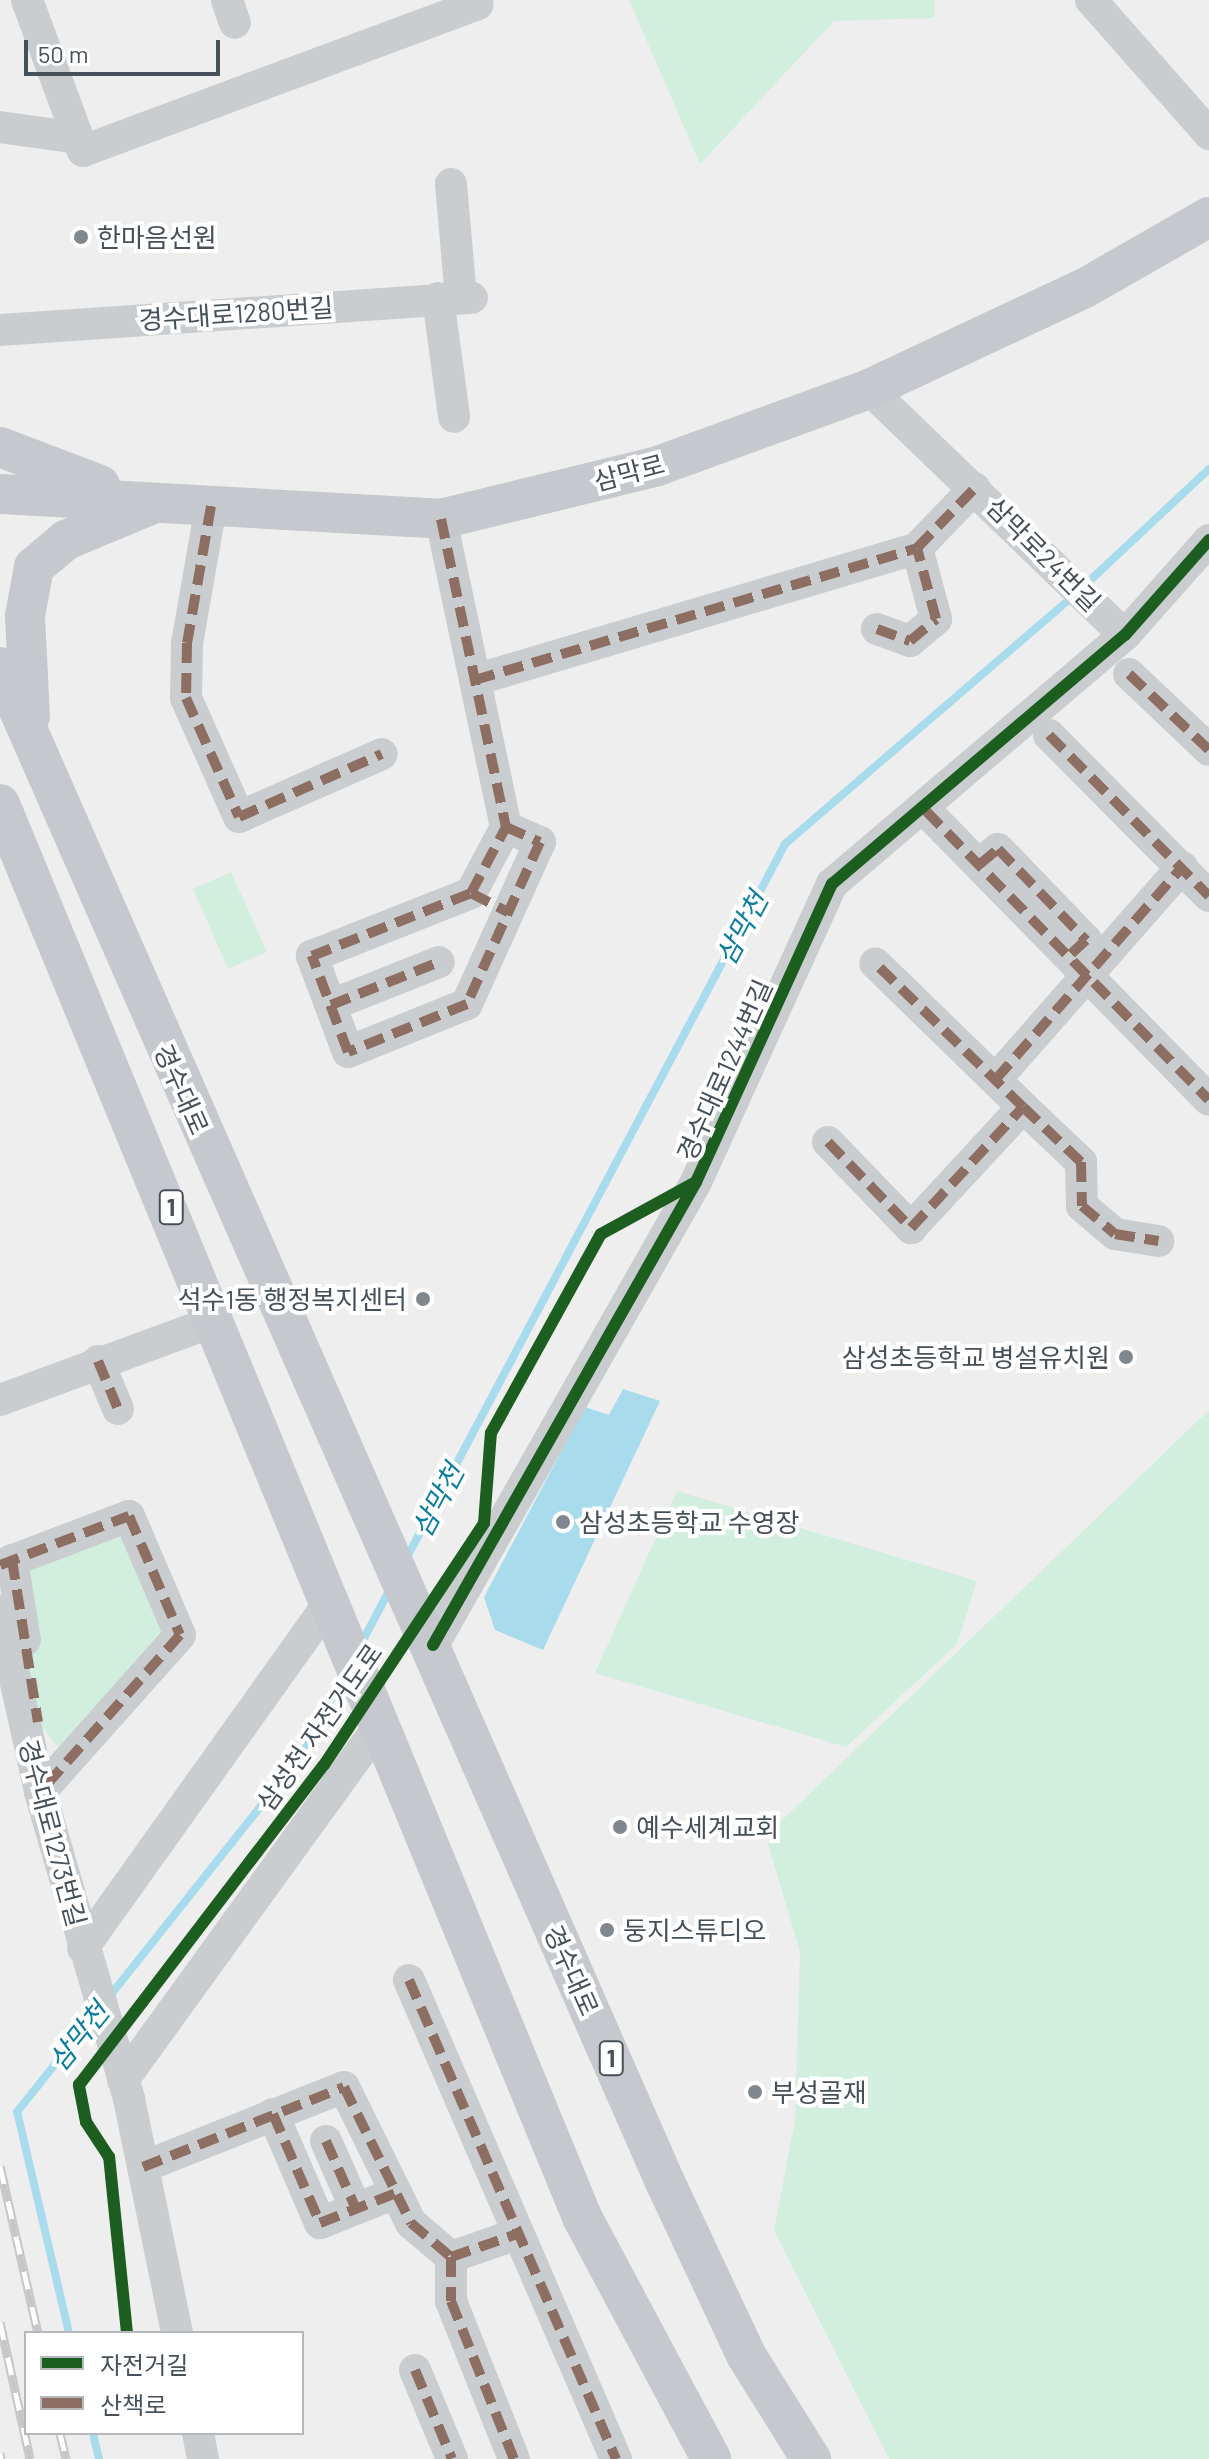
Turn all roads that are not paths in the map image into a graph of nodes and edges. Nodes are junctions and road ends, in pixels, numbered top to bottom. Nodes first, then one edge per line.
1 (27, 0) edge
2 (1091, 0) edge
3 (478, 4) dead end
4 (1209, 134) edge
5 (78, 138) junction
6 (1, 142) edge
7 (451, 184) dead end
8 (1209, 217) edge
9 (457, 298) junction
10 (0, 330) edge
11 (869, 389) junction
12 (454, 417) dead end
13 (0, 447) edge
14 (975, 488) junction
15 (0, 494) edge
16 (153, 503) junction
17 (211, 506) junction
18 (441, 519) junction
19 (1209, 540) edge
20 (917, 548) junction
21 (877, 629) dead end
22 (1125, 635) junction
23 (0, 667) edge
24 (1129, 674) dead end
25 (475, 680) junction
26 (1049, 735) dead end
27 (32, 749) junction
28 (1209, 750) edge
29 (382, 754) dead end
30 (0, 804) edge
31 (926, 811) junction
32 (506, 827) junction
33 (1182, 867) junction
34 (471, 893) junction
35 (1209, 896) edge
36 (508, 912) junction
37 (439, 962) dead end
38 (875, 963) dead end
39 (1078, 966) junction
40 (331, 1005) junction
41 (996, 1079) junction
42 (1209, 1100) edge
43 (1023, 1107) junction
44 (828, 1142) dead end
45 (1158, 1241) dead end
46 (215, 1321) junction
47 (98, 1361) junction
48 (0, 1400) edge
49 (118, 1409) dead end
50 (6, 1563) edge
51 (0, 1611) edge
52 (329, 1611) junction
53 (433, 1645) junction
54 (371, 1720) junction
55 (38, 1722) dead end
56 (40, 1792) junction
57 (85, 1954) junction
58 (409, 1980) dead end
59 (121, 2074) junction
60 (273, 2114) junction
61 (326, 2141) dead end
62 (143, 2167) junction
63 (396, 2193) junction
64 (356, 2209) junction
65 (517, 2234) junction
66 (451, 2257) junction
67 (177, 2331) edge
68 (415, 2370) dead end
69 (198, 2435) edge
70 (203, 2459) edge
71 (452, 2459) edge
72 (514, 2459) edge
73 (616, 2459) edge
74 (711, 2459) edge
75 (811, 2459) edge

1 - 5 street
2 - 4 street
3 - 5 street
5 - 6 street
7 - 9 street
8 - 11 main road, 삼막로
9 - 10 street, 경수대로1280번길
9 - 12 street
11 - 14 street, 삼막로24번길
11 - 18 main road, 삼막로
13 - 16 main road
14 - 20 street
14 - 22 street, 삼막로24번길
15 - 16 main road, 삼막로
16 - 17 main road, 삼막로
16 - 27 main road
17 - 18 main road, 삼막로
17 - 29 street
18 - 25 street
19 - 22 street
20 - 21 street
20 - 25 street
22 - 31 street, 경수대로1244번길
23 - 27 main road, 경수대로 / 1
24 - 28 street
25 - 32 street
26 - 33 street
27 - 53 main road, 경수대로 / 1
30 - 46 main road, 경수대로 / 1
31 - 39 street
31 - 53 street, 경수대로1244번길
32 - 34 street
32 - 36 street
33 - 35 street
33 - 39 street
34 - 36 street
34 - 40 street
36 - 40 street
37 - 40 street
38 - 41 street
39 - 41 street
39 - 42 street
41 - 43 street
43 - 44 street
43 - 45 street
46 - 47 street
46 - 52 main road, 경수대로 / 1
47 - 48 street
47 - 49 street
50 - 55 street
50 - 56 street
51 - 56 street, 경수대로1273번길
52 - 54 main road, 1
52 - 57 street
53 - 75 main road, 경수대로 / 1
54 - 59 street
54 - 74 main road, 1
56 - 57 street, 경수대로1273번길
57 - 59 street, 경수대로1273번길
58 - 65 street
59 - 62 street
60 - 62 street
60 - 63 street
60 - 64 street
61 - 64 street
62 - 67 street
63 - 64 street
63 - 66 street
65 - 66 street
65 - 73 street
66 - 72 street
68 - 71 street
69 - 70 street

